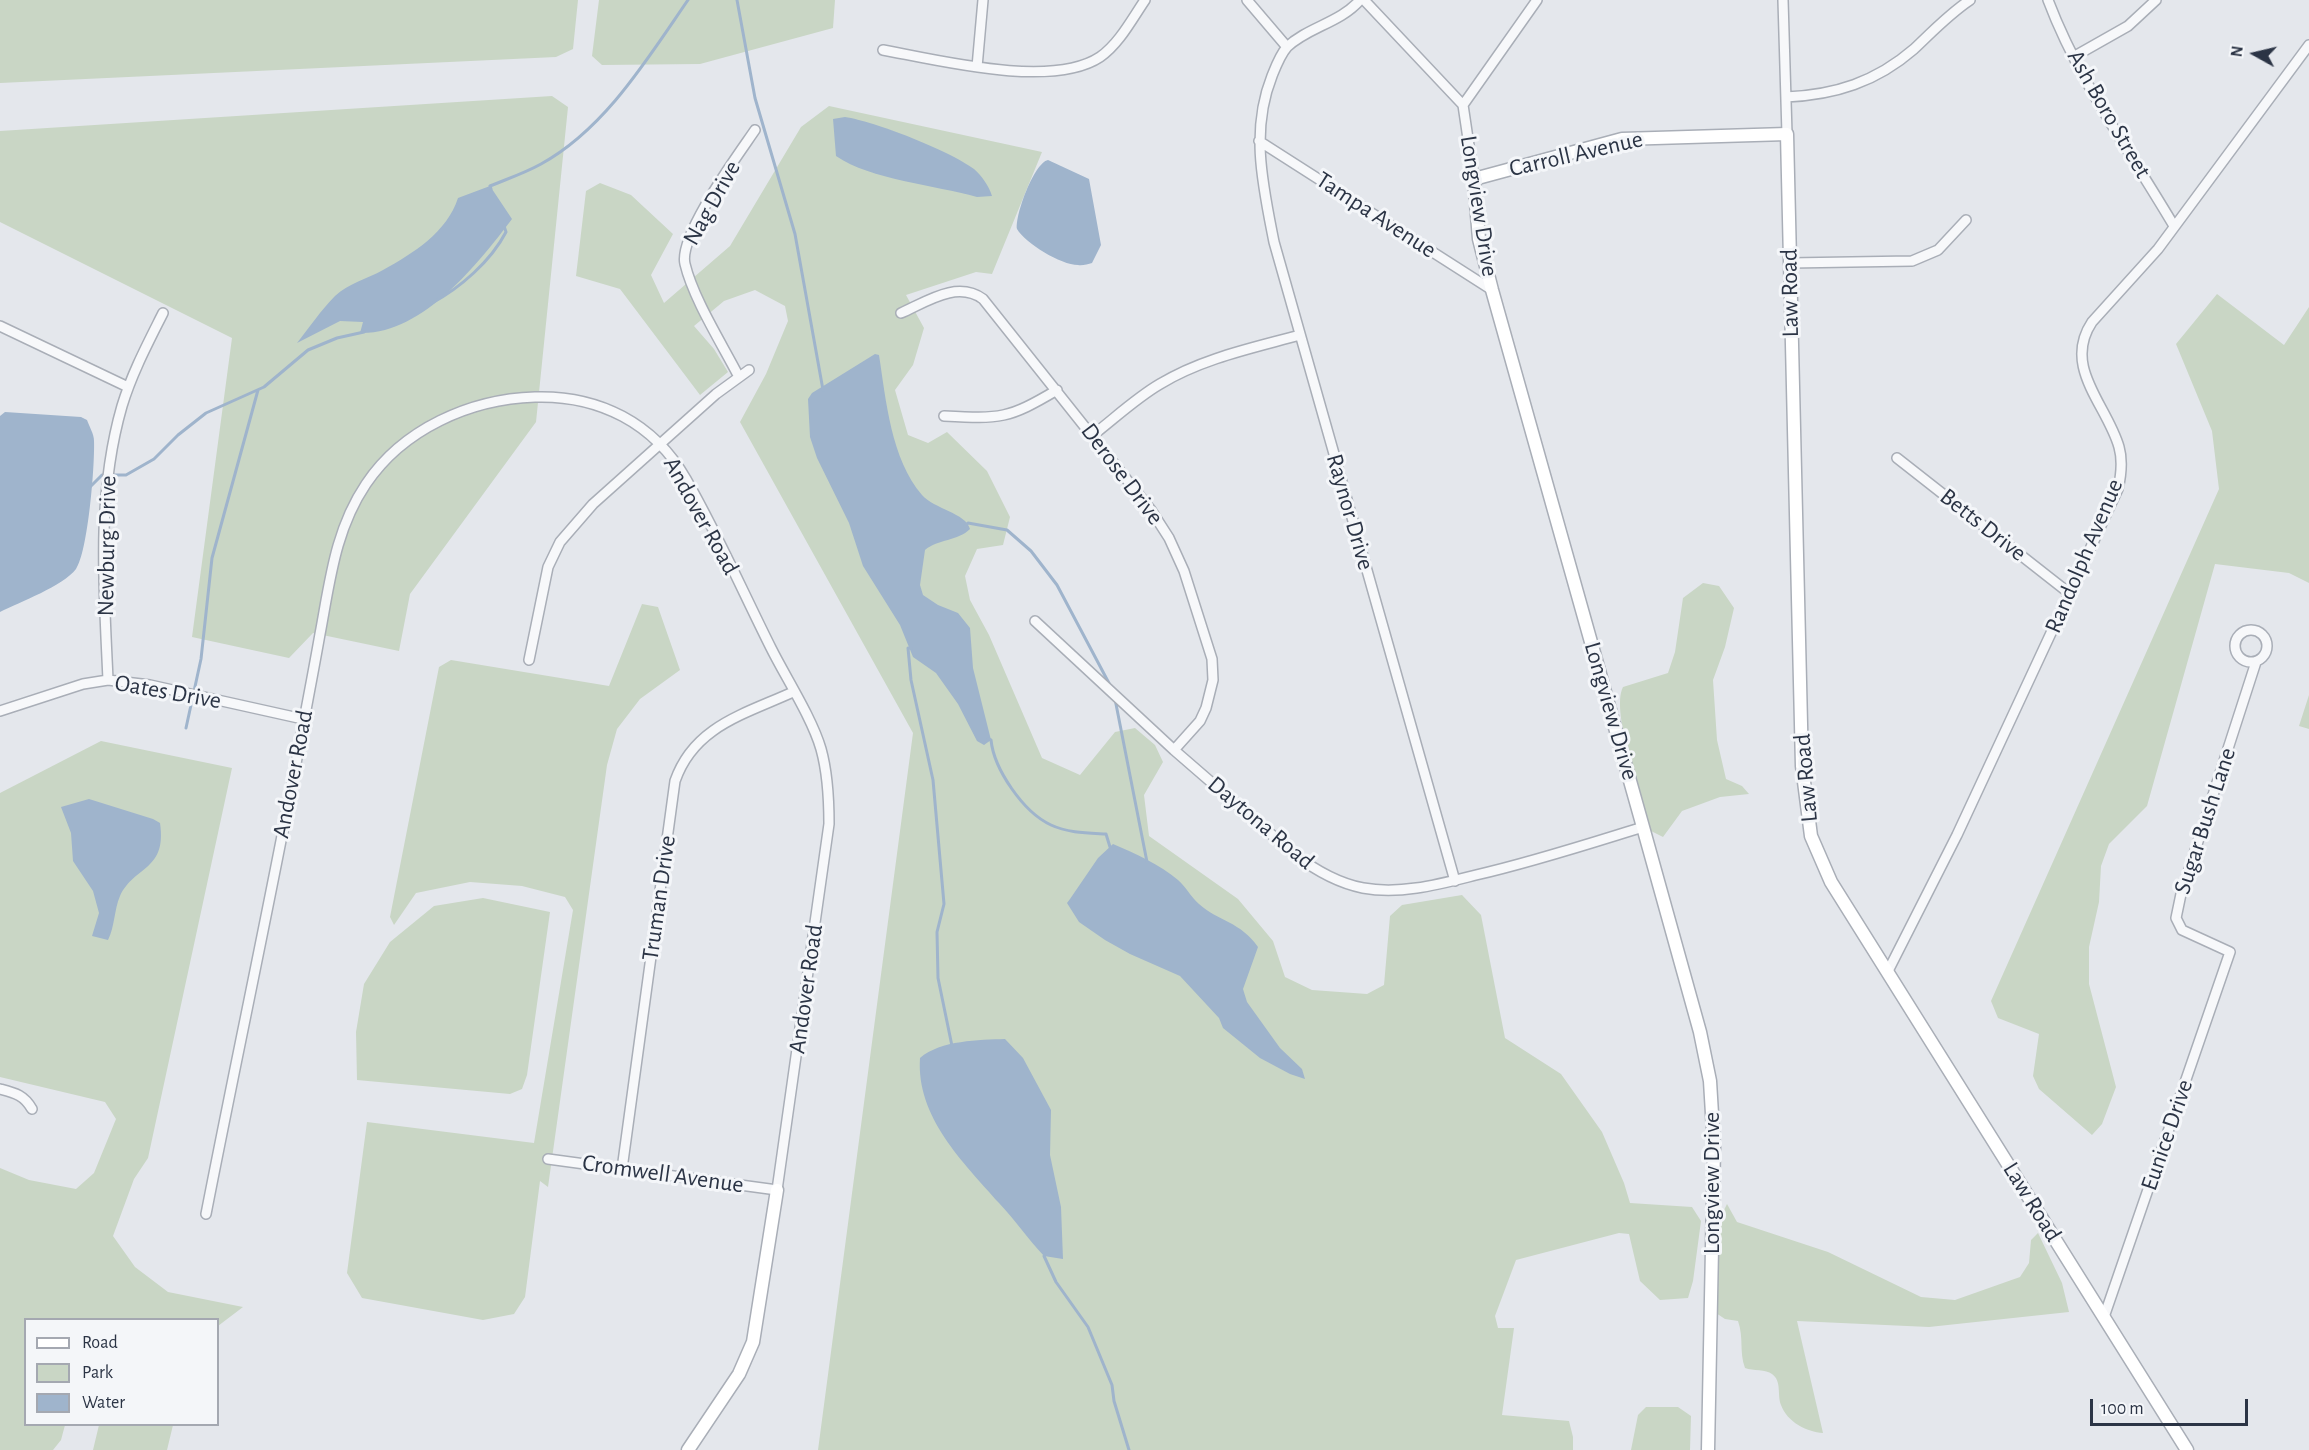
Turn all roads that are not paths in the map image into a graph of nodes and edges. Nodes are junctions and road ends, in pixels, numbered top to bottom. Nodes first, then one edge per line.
1 (983, 0) edge
2 (1145, 0) edge
3 (1247, 0) edge
4 (1360, 0) edge
5 (1364, 0) edge
6 (1537, 0) edge
7 (1783, 0) edge
8 (1970, 0) edge
9 (2048, 0) edge
10 (2156, 0) edge
11 (2309, 45) edge
12 (1287, 47) junction
13 (883, 50) dead end
14 (2075, 56) junction
15 (977, 67) junction
16 (1786, 97) junction
17 (1463, 105) junction
18 (755, 130) dead end
19 (1787, 134) junction
20 (1259, 141) junction
21 (1474, 178) junction
22 (1966, 220) dead end
23 (2175, 226) junction
24 (1790, 263) junction
25 (1492, 290) junction
26 (901, 312) dead end
27 (163, 313) dead end
28 (0, 326) edge
29 (1300, 335) junction
30 (749, 370) dead end
31 (739, 377) junction
32 (128, 387) junction
33 (1057, 390) junction
34 (944, 416) dead end
35 (1093, 435) junction
36 (660, 444) junction
37 (1897, 458) dead end
38 (2069, 593) junction
39 (1035, 621) dead end
40 (529, 660) dead end
41 (2256, 662) dead end
42 (108, 680) junction
43 (794, 692) junction
44 (0, 711) edge
45 (303, 719) junction
46 (1174, 750) junction
47 (1643, 827) junction
48 (1455, 880) junction
49 (2230, 952) joint
50 (1887, 973) junction
51 (0, 1089) edge
52 (32, 1109) dead end
53 (548, 1159) dead end
54 (622, 1168) junction
55 (777, 1190) junction
56 (206, 1214) dead end
57 (2104, 1317) junction
58 (688, 1450) edge
59 (1708, 1450) edge
60 (2187, 1450) edge

1 - 15 street
2 - 15 street
3 - 12 street
4 - 12 street
5 - 17 street
6 - 17 street, Longview Drive
7 - 16 street, Law Road
8 - 16 street
9 - 14 street, Ash Boro Street
10 - 14 street
11 - 23 street, Randolph Avenue
12 - 20 street, Raynor Drive
13 - 15 street
14 - 23 street, Ash Boro Street
16 - 19 street, Law Road
17 - 21 street, Longview Drive
18 - 31 street, Nag Drive
19 - 21 street, Carroll Avenue
19 - 24 street, Law Road
20 - 25 street, Tampa Avenue
20 - 29 street, Raynor Drive
21 - 25 street, Longview Drive
22 - 24 street
23 - 38 street, Randolph Avenue
24 - 50 street, Law Road
25 - 47 street, Longview Drive
26 - 33 street, Derose Drive
27 - 32 street, Newburg Drive
28 - 32 street
29 - 35 street
29 - 48 street, Raynor Drive
30 - 31 street
31 - 36 street
32 - 42 street, Newburg Drive
33 - 34 street
33 - 35 street, Derose Drive
35 - 46 street, Derose Drive
36 - 40 street
36 - 43 street, Andover Road
36 - 45 street, Andover Road
37 - 38 street, Betts Drive
38 - 50 street, Randolph Avenue
39 - 46 street, Daytona Road
41 - 49 street, Sugar Bush Lane
42 - 44 street, Oates Drive
42 - 45 street, Oates Drive
43 - 54 street, Truman Drive
43 - 55 street, Andover Road
45 - 56 street, Andover Road
46 - 48 street, Daytona Road
47 - 48 street, Daytona Road
47 - 59 street, Longview Drive
49 - 57 street, Eunice Drive
50 - 57 street, Law Road
51 - 52 street
53 - 54 street, Cromwell Avenue
54 - 55 street, Cromwell Avenue
55 - 58 street, Andover Road
57 - 60 street, Law Road

